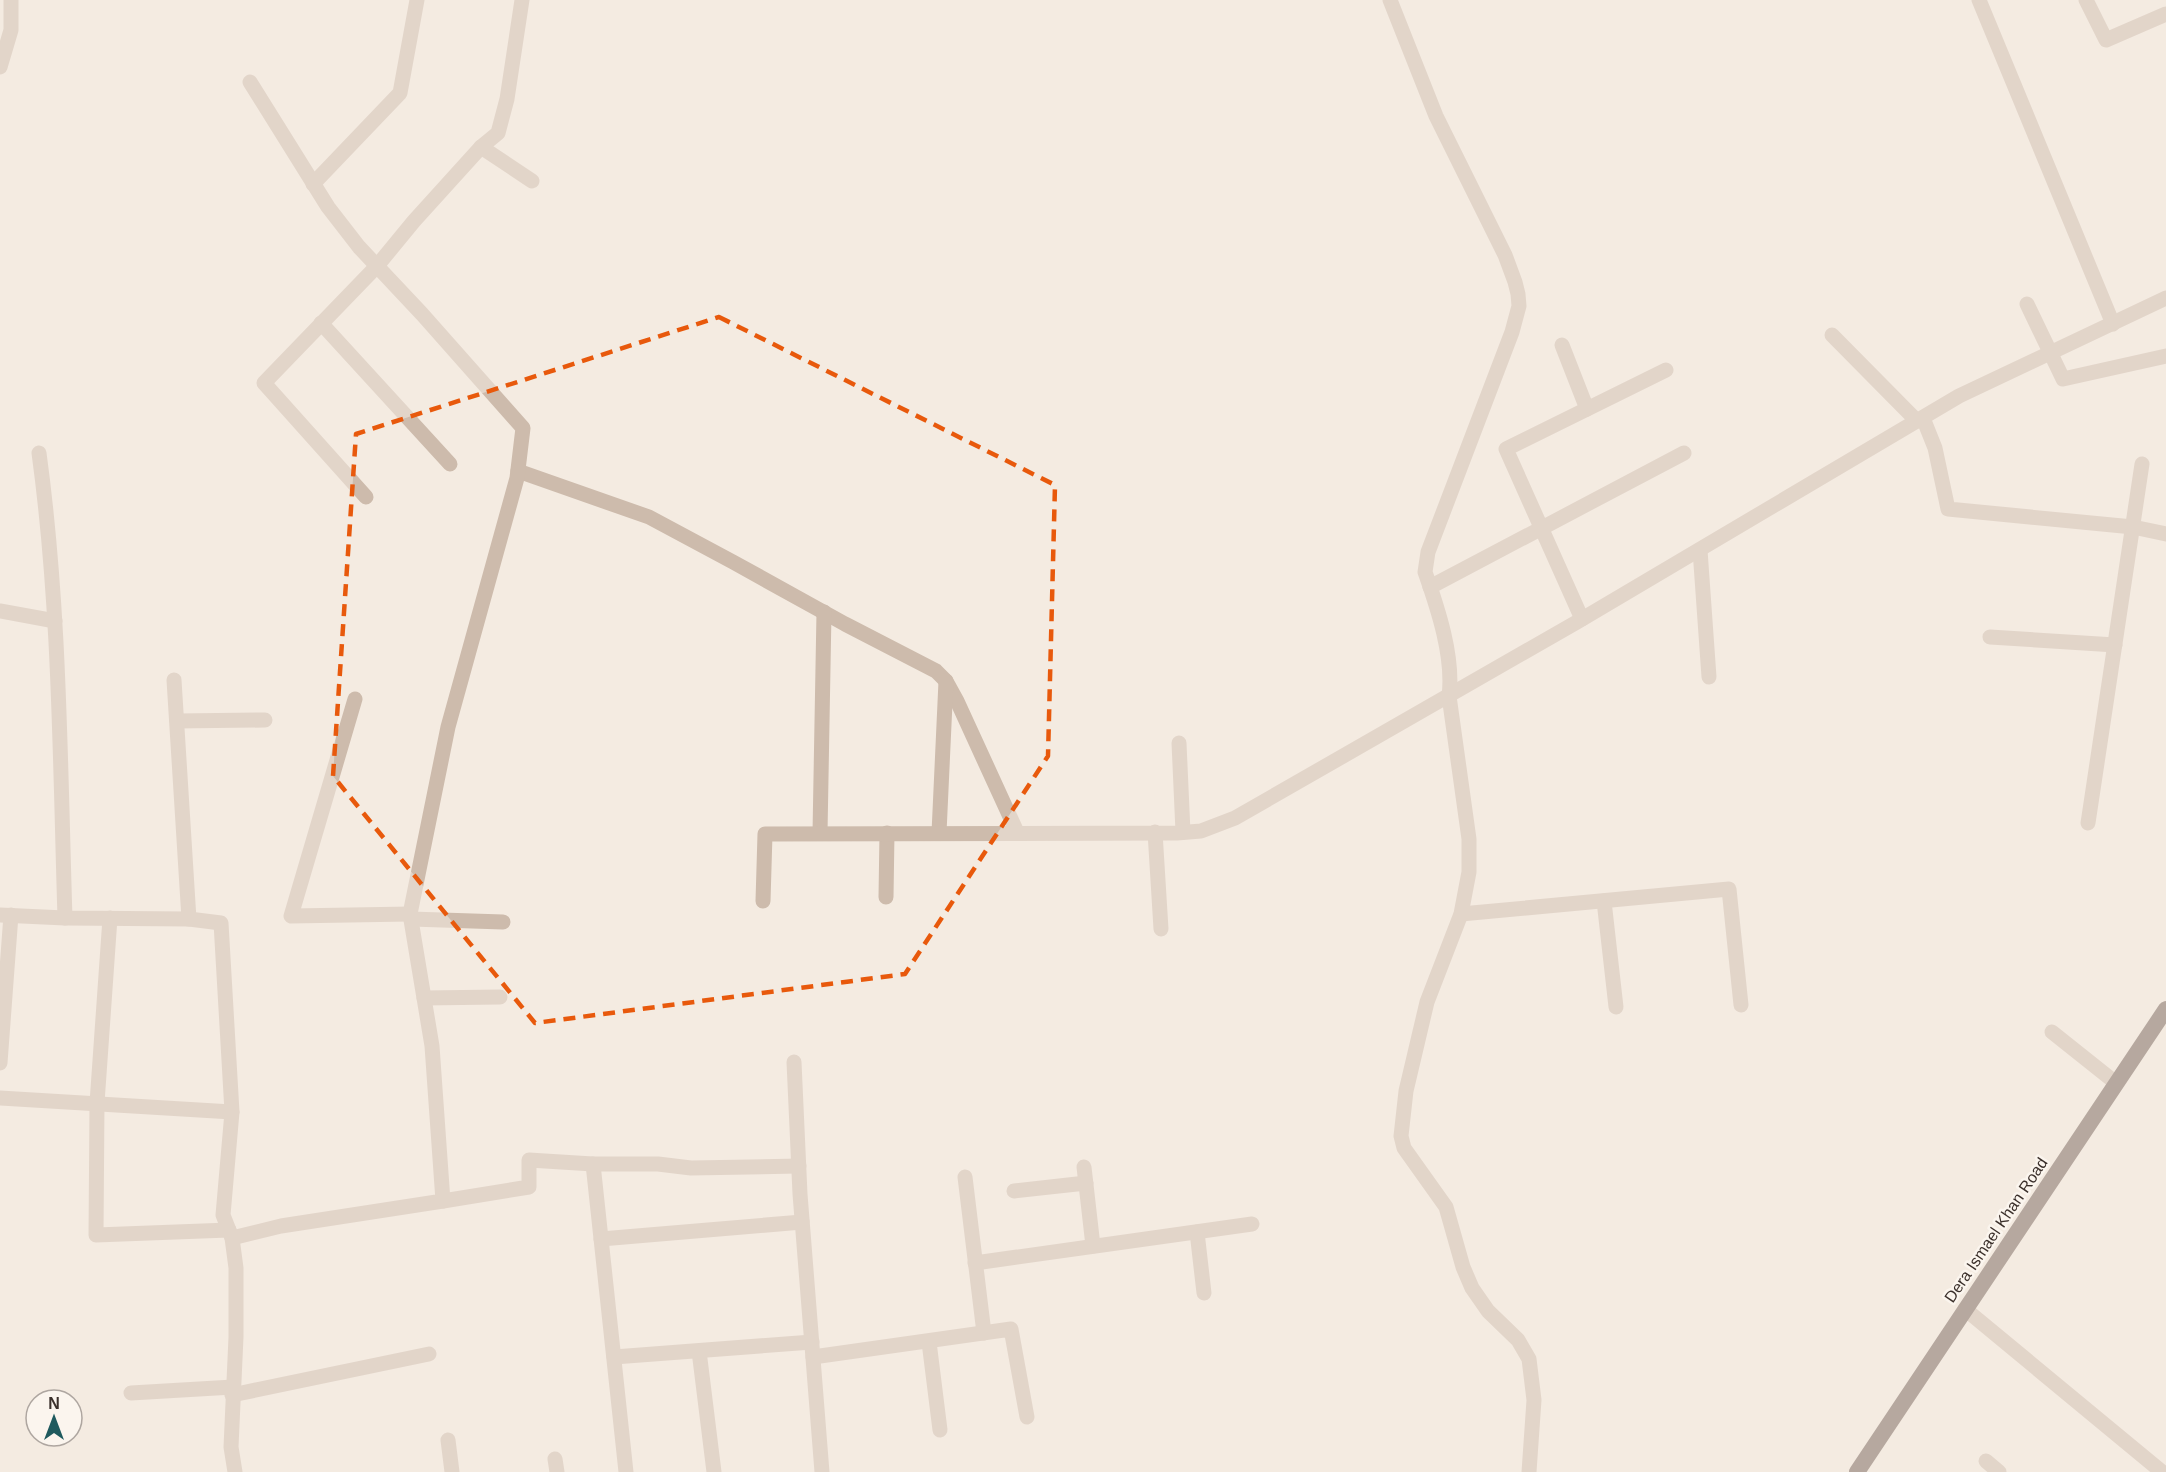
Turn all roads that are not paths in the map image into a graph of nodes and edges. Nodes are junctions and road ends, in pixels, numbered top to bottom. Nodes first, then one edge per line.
1 (11, 0) edge
2 (417, 0) edge
3 (522, 0) edge
4 (1390, 0) edge
5 (1979, 0) edge
6 (2086, 0) edge
7 (2166, 14) edge
8 (0, 67) edge
9 (250, 82) dead end
10 (481, 147) junction
11 (532, 181) dead end
12 (313, 183) junction
13 (377, 266) junction
14 (2166, 298) edge
15 (2027, 304) dead end
16 (321, 323) junction
17 (2113, 324) junction
18 (1833, 335) dead end
19 (1563, 345) dead end
20 (2051, 354) junction
21 (2166, 356) edge
22 (1666, 370) dead end
23 (1587, 409) junction
24 (1920, 419) junction
25 (39, 453) dead end
26 (1684, 453) dead end
27 (450, 464) dead end
28 (2142, 464) dead end
29 (518, 471) junction
30 (366, 497) dead end
31 (2133, 527) junction
32 (1541, 528) junction
33 (2166, 534) edge
34 (1700, 550) junction
35 (1430, 587) junction
36 (0, 611) edge
37 (824, 612) junction
38 (1582, 619) junction
39 (55, 621) junction
40 (1990, 636) dead end
41 (2115, 645) junction
42 (1709, 677) dead end
43 (174, 680) dead end
44 (946, 681) junction
45 (1449, 696) junction
46 (355, 699) dead end
47 (265, 720) dead end
48 (177, 721) junction
49 (1179, 743) dead end
50 (2088, 823) dead end
51 (1017, 832) junction
52 (1155, 832) junction
53 (1183, 832) junction
54 (820, 833) junction
55 (887, 833) junction
56 (939, 833) junction
57 (886, 897) dead end
58 (763, 901) dead end
59 (1605, 901) junction
60 (1461, 914) junction
61 (5, 915) edge
62 (410, 916) junction
63 (65, 918) junction
64 (110, 918) junction
65 (189, 919) junction
66 (503, 922) dead end
67 (1161, 929) dead end
68 (500, 997) dead end
69 (424, 998) junction
70 (1741, 1005) dead end
71 (1616, 1007) dead end
72 (2166, 1009) edge
73 (2052, 1032) dead end
74 (794, 1062) dead end
75 (0, 1063) edge
76 (2116, 1083) junction
77 (0, 1098) edge
78 (98, 1103) junction
79 (232, 1112) junction
80 (593, 1164) junction
81 (799, 1166) junction
82 (1084, 1167) dead end
83 (965, 1177) dead end
84 (1086, 1183) junction
85 (1014, 1191) dead end
86 (443, 1202) junction
87 (802, 1222) junction
88 (1252, 1224) dead end
89 (1197, 1232) junction
90 (231, 1234) junction
91 (601, 1239) junction
92 (1093, 1246) junction
93 (975, 1263) junction
94 (1204, 1293) dead end
95 (1965, 1309) junction
96 (984, 1333) junction
97 (929, 1342) junction
98 (813, 1350) junction
99 (699, 1351) junction
100 (429, 1354) dead end
101 (614, 1358) junction
102 (232, 1391) junction
103 (131, 1393) dead end
104 (1027, 1417) dead end
105 (940, 1430) dead end
106 (448, 1440) dead end
107 (1986, 1461) dead end
108 (235, 1472) edge
109 (452, 1472) edge
110 (626, 1472) edge
111 (714, 1472) edge
112 (822, 1472) edge
113 (1529, 1472) edge
114 (1857, 1472) edge
115 (1999, 1472) edge
116 (2162, 1472) edge

1 - 8 street
2 - 12 street
3 - 10 street
4 - 35 street
5 - 17 street
6 - 7 street
9 - 12 street
10 - 11 street
10 - 13 street
12 - 13 street
13 - 16 street
13 - 29 street
14 - 17 street
15 - 20 street
16 - 27 street
16 - 30 street
17 - 20 street
18 - 24 street
19 - 23 street
20 - 21 street
20 - 24 street
22 - 23 street
23 - 32 street
24 - 31 street
24 - 34 street
25 - 39 street
26 - 32 street
28 - 31 street
29 - 37 street
29 - 62 street
31 - 33 street
31 - 41 street
32 - 35 street
32 - 38 street
34 - 38 street
34 - 42 street
35 - 45 street
36 - 39 street
37 - 44 street
37 - 54 street
38 - 45 street
39 - 63 street
40 - 41 street
41 - 50 street
43 - 48 street
44 - 51 street
44 - 56 street
45 - 53 street
45 - 60 street
46 - 62 street
47 - 48 street
48 - 65 street
49 - 53 street
51 - 52 street
51 - 56 street
52 - 53 street
52 - 67 street
54 - 55 street
54 - 58 street
55 - 56 street
55 - 57 street
59 - 60 street
59 - 70 street
59 - 71 street
60 - 113 street
61 - 63 street
61 - 75 street
62 - 66 street
62 - 69 street
63 - 64 street
64 - 65 street
64 - 78 street
65 - 79 street
68 - 69 street
69 - 86 street
72 - 76 highway, Dera Ismael Khan Road
73 - 76 street
74 - 81 street
76 - 95 highway, Dera Ismael Khan Road
77 - 78 street
78 - 79 street
78 - 90 street
79 - 90 street
80 - 81 street
80 - 86 street
80 - 91 street
81 - 87 street
82 - 84 street
83 - 93 street
84 - 85 street
84 - 92 street
86 - 90 street
87 - 91 street
87 - 98 street
88 - 89 street
89 - 92 street
89 - 94 street
90 - 102 street
91 - 101 street
92 - 93 street
93 - 96 street
95 - 114 highway, Dera Ismael Khan Road
95 - 116 street
96 - 97 street
96 - 104 street
97 - 98 street
97 - 105 street
98 - 99 street
98 - 112 street
99 - 101 street
99 - 111 street
100 - 102 street
101 - 110 street
102 - 103 street
102 - 108 street
106 - 109 street
107 - 115 street

